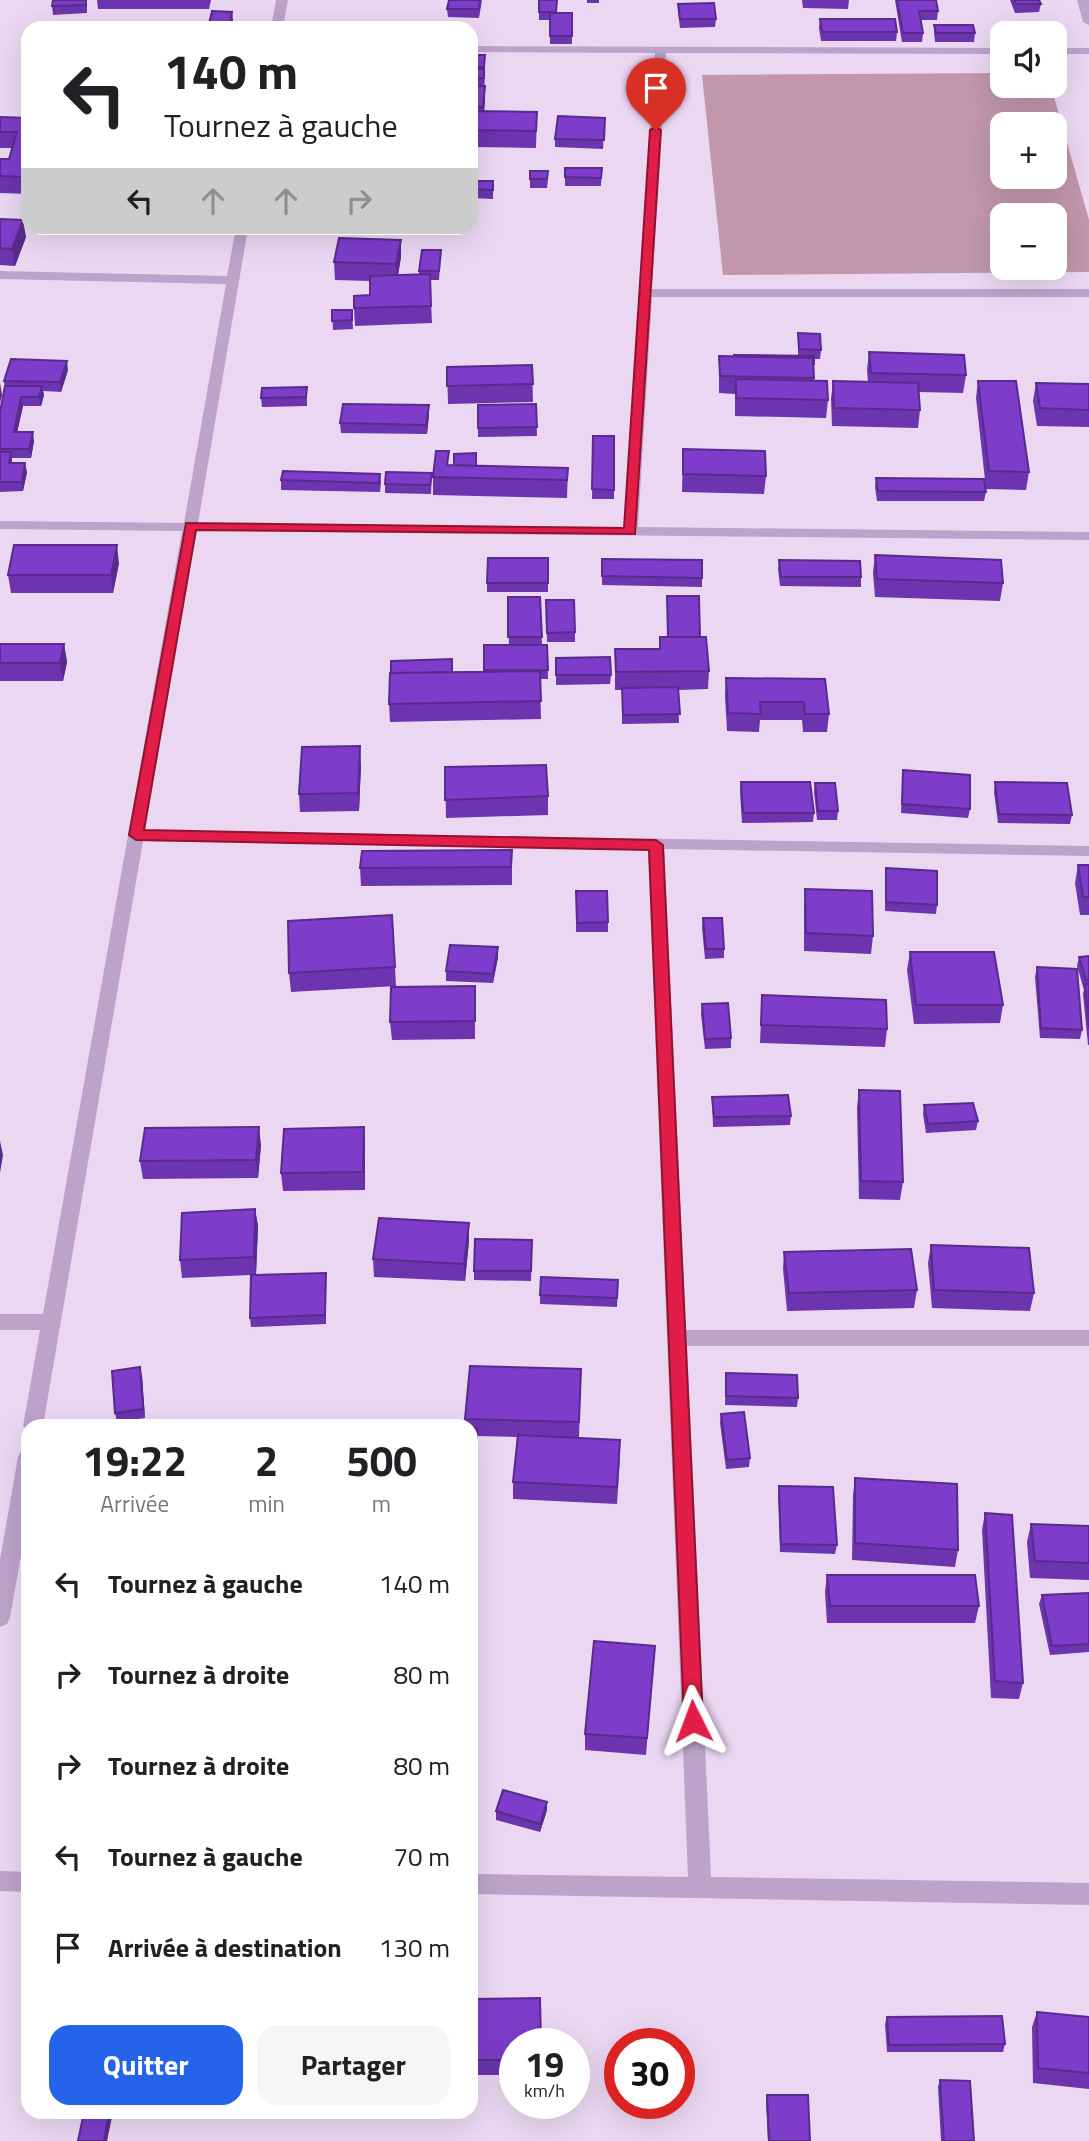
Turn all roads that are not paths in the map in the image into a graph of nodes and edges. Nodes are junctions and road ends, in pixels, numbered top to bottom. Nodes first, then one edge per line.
1 (282, 0) edge
2 (1083, 0) edge
3 (278, 21) edge
4 (1089, 22) edge
5 (478, 49) edge
6 (661, 49) junction
7 (990, 51) edge
8 (1067, 51) edge
9 (1089, 51) edge
10 (241, 235) edge
11 (0, 275) edge
12 (233, 279) junction
13 (645, 293) junction
14 (1089, 293) edge
15 (0, 525) edge
16 (190, 526) junction
17 (631, 532) junction
18 (1089, 536) edge
19 (136, 835) junction
20 (656, 845) junction
21 (1089, 851) edge
22 (0, 1322) edge
23 (52, 1322) junction
24 (677, 1338) junction
25 (1089, 1338) edge
26 (34, 1419) edge
27 (21, 1497) edge
28 (0, 1618) edge
29 (0, 1881) edge
30 (21, 1882) edge
31 (478, 1884) edge
32 (700, 1886) junction
33 (1089, 1894) edge

1 - 3 street
2 - 4 street
5 - 6 street
6 - 7 street
6 - 13 street
8 - 9 street
10 - 12 street
11 - 12 street
12 - 16 street
13 - 14 street
13 - 17 street
15 - 16 street
16 - 17 street
16 - 19 street
17 - 18 street
19 - 20 street
19 - 23 street
20 - 21 street
20 - 24 street
22 - 23 street
23 - 26 street
24 - 25 street
24 - 32 street
27 - 28 street
29 - 30 street
31 - 32 street
32 - 33 street

